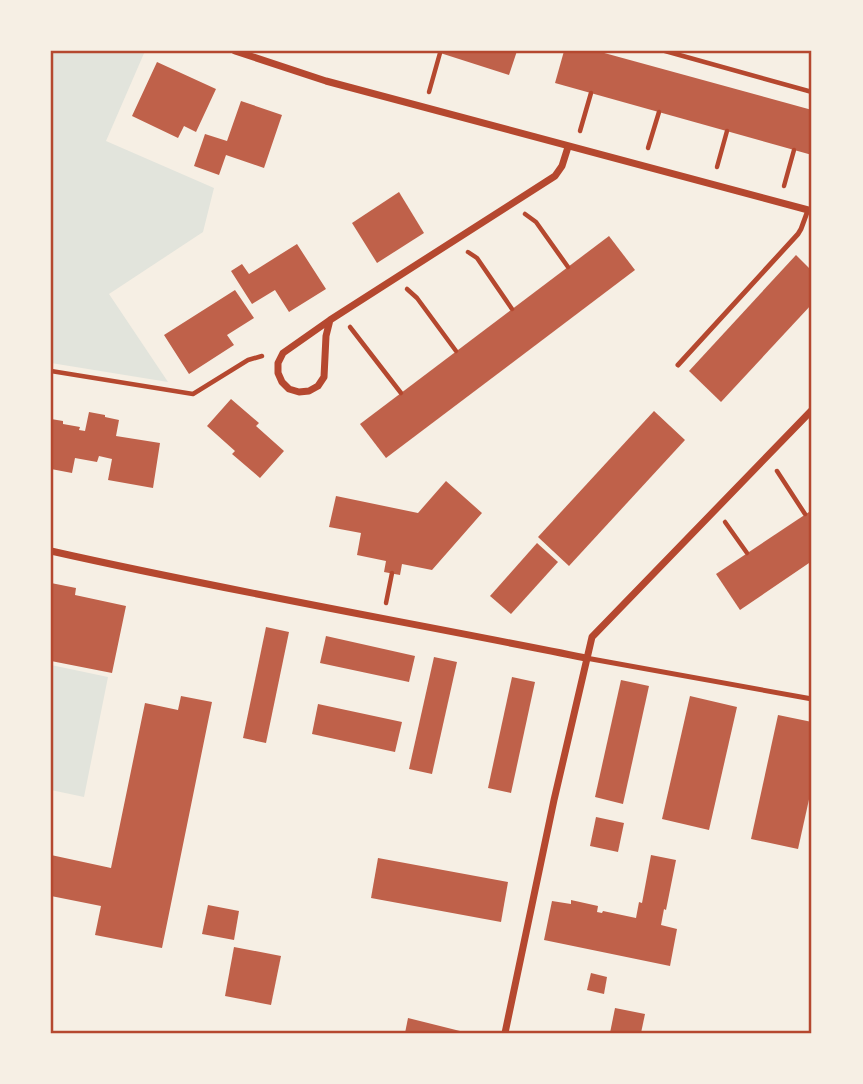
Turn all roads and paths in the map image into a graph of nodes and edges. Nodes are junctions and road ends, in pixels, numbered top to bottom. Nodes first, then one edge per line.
1 (235, 51) edge
2 (664, 51) edge
3 (440, 53) dead end
4 (429, 92) dead end
5 (812, 92) edge
6 (591, 93) dead end
7 (659, 112) dead end
8 (580, 131) dead end
9 (727, 131) dead end
10 (568, 147) junction
11 (648, 149) dead end
12 (794, 150) dead end
13 (716, 168) dead end
14 (784, 186) dead end
15 (511, 204) junction
16 (810, 211) edge
17 (454, 241) junction
18 (568, 267) dead end
19 (394, 279) junction
20 (512, 309) dead end
21 (340, 314) junction
22 (330, 320) junction
23 (456, 351) dead end
24 (283, 353) junction
25 (678, 365) dead end
26 (51, 371) edge
27 (401, 393) dead end
28 (812, 410) edge
29 (777, 470) dead end
30 (805, 514) dead end
31 (726, 522) dead end
32 (51, 551) edge
33 (747, 553) dead end
34 (392, 573) dead end
35 (384, 618) junction
36 (586, 658) junction
37 (812, 699) edge
38 (505, 1033) edge

1 - 10 street
2 - 5 path
3 - 4 path
6 - 8 path
7 - 11 path
9 - 13 path
10 - 15 street
10 - 16 street
12 - 14 path
15 - 17 street
15 - 18 path
16 - 25 lane
17 - 19 street
17 - 20 path
19 - 21 street
19 - 23 path
21 - 22 street
21 - 27 path
22 - 24 street
22 - 24 street
24 - 26 path
28 - 36 street
29 - 30 path
31 - 33 path
32 - 35 street
34 - 35 path
35 - 36 street
36 - 37 lane
36 - 38 street

